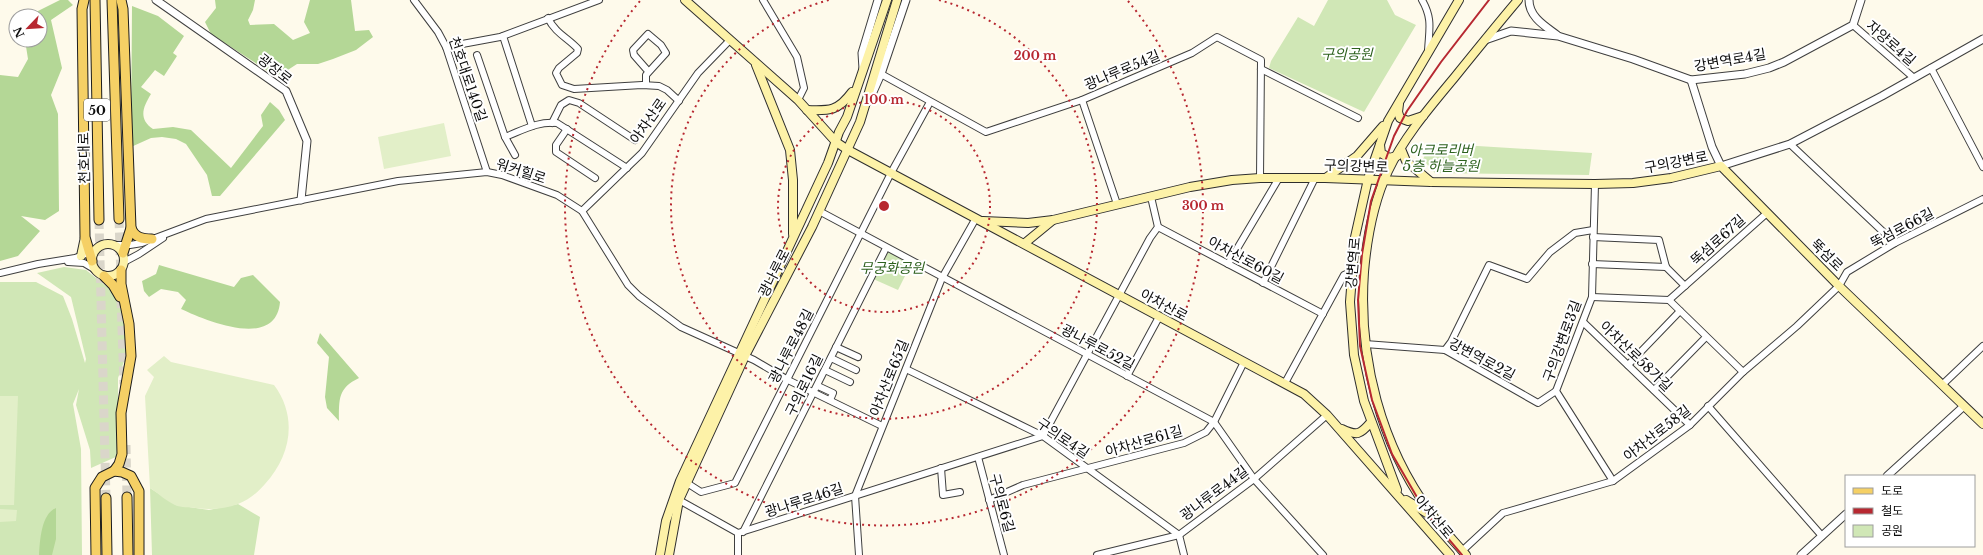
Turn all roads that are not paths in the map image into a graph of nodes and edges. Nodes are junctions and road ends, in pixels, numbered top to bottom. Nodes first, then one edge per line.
1 (84, 0) edge
2 (95, 0) edge
3 (112, 0) edge
4 (121, 0) edge
5 (156, 0) edge
6 (414, 0) edge
7 (599, 0) edge
8 (685, 0) edge
9 (763, 0) edge
10 (878, 0) edge
11 (887, 0) edge
12 (897, 0) edge
13 (906, 0) edge
14 (1422, 0) edge
15 (1459, 0) edge
16 (1518, 0) edge
17 (1529, 0) edge
18 (1861, 0) edge
19 (548, 18) junction
20 (1853, 26) junction
21 (503, 36) junction
22 (1558, 36) junction
23 (1983, 38) edge
24 (1485, 40) junction
25 (729, 41) junction
26 (446, 47) junction
27 (1428, 52) junction
28 (477, 55) dead end
29 (755, 62) junction
30 (1931, 68) junction
31 (1261, 69) junction
32 (863, 70) junction
33 (648, 71) junction
34 (880, 74) junction
35 (1914, 78) junction
36 (1691, 80) junction
37 (858, 83) junction
38 (646, 85) junction
39 (798, 100) junction
40 (1082, 100) junction
41 (679, 101) junction
42 (930, 102) junction
43 (1399, 103) junction
44 (864, 108) junction
45 (807, 110) junction
46 (1423, 116) junction
47 (1358, 118) dead end
48 (1388, 121) junction
49 (552, 123) junction
50 (532, 126) junction
51 (567, 129) junction
52 (505, 136) junction
53 (635, 140) dead end
54 (836, 142) junction
55 (1380, 144) junction
56 (1790, 144) junction
57 (848, 150) junction
58 (1399, 152) junction
59 (515, 155) dead end
60 (1721, 166) junction
61 (1983, 167) edge
62 (627, 168) junction
63 (487, 172) junction
64 (891, 173) junction
65 (595, 178) dead end
66 (1260, 178) junction
67 (1279, 178) junction
68 (1315, 178) junction
69 (1325, 178) junction
70 (1368, 180) junction
71 (1384, 181) junction
72 (1431, 182) junction
73 (1595, 184) junction
74 (1151, 197) junction
75 (1983, 199) edge
76 (301, 200) junction
77 (1117, 204) junction
78 (582, 211) junction
79 (819, 211) junction
80 (1767, 213) junction
81 (979, 219) junction
82 (99, 220) tunnel mouth
83 (119, 220) tunnel mouth
84 (1053, 220) junction
85 (1158, 227) junction
86 (131, 228) junction
87 (180, 228) junction
88 (1593, 230) junction
89 (860, 234) junction
90 (1593, 237) junction
91 (152, 239) junction
92 (793, 239) junction
93 (1025, 243) junction
94 (1895, 243) junction
95 (886, 248) junction
96 (124, 257) junction
97 (90, 258) junction
98 (52, 261) junction
99 (1228, 264) junction
100 (1592, 264) junction
101 (1666, 267) junction
102 (1351, 272) junction
103 (0, 273) edge
104 (104, 276) junction
105 (942, 278) junction
106 (1263, 283) junction
107 (1685, 286) junction
108 (1839, 286) junction
109 (1119, 296) junction
110 (1592, 297) junction
111 (1669, 300) junction
112 (126, 309) junction
113 (1680, 310) junction
114 (1323, 314) junction
115 (1159, 317) junction
116 (1583, 322) junction
117 (1706, 337) junction
118 (1365, 344) junction
119 (1983, 346) edge
120 (836, 347) junction
121 (1445, 350) junction
122 (1087, 354) junction
123 (742, 355) junction
124 (858, 357) dead end
125 (831, 358) junction
126 (1244, 362) junction
127 (1628, 366) junction
128 (906, 369) junction
129 (825, 370) junction
130 (856, 370) dead end
131 (1743, 372) junction
132 (1127, 376) junction
133 (788, 380) junction
134 (850, 382) dead end
135 (1285, 384) junction
136 (1942, 385) junction
137 (818, 386) junction
138 (1654, 390) junction
139 (1556, 391) junction
140 (814, 392) junction
141 (830, 400) junction
142 (1708, 406) junction
143 (1964, 406) junction
144 (1327, 415) junction
145 (1214, 422) junction
146 (1371, 422) junction
147 (1983, 424) edge
148 (1690, 425) junction
149 (882, 426) junction
150 (1337, 426) junction
151 (1043, 436) junction
152 (122, 454) junction
153 (978, 457) junction
154 (941, 468) junction
155 (1088, 470) junction
156 (114, 471) junction
157 (1888, 475) edge
158 (1254, 479) junction
159 (134, 480) junction
160 (1613, 482) junction
161 (687, 483) junction
162 (960, 492) dead end
163 (1399, 495) junction
164 (855, 496) junction
165 (127, 497) tunnel mouth
166 (106, 498) tunnel mouth
167 (679, 500) junction
168 (988, 500) junction
169 (1845, 515) edge
170 (1434, 517) junction
171 (740, 532) junction
172 (1178, 535) junction
173 (1822, 536) junction
174 (1462, 554) edge
175 (96, 555) edge
176 (107, 555) edge
177 (128, 555) edge
178 (139, 555) edge
179 (660, 555) edge
180 (670, 555) edge
181 (738, 555) edge
182 (859, 555) edge
183 (1004, 555) edge
184 (1097, 555) edge
185 (1184, 555) edge
186 (1323, 555) edge
187 (1450, 555) edge
188 (1801, 555) edge

1 - 97 main road
2 - 82 main road, 천호대로 / 50
3 - 83 main road, 50
4 - 86 main road
5 - 76 street, 광장로
6 - 26 street, 천호대로140길
7 - 19 street
8 - 25 main road
9 - 39 street
10 - 32 street
11 - 32 main road, 광나루로
12 - 44 main road, 광나루로
13 - 34 street
14 - 27 street
15 - 27 main road, 강변역로
16 - 24 main road, 강변역로
17 - 22 street, 강변역로4길
18 - 20 street
19 - 21 street
19 - 38 street
20 - 35 street, 자양로4길
20 - 36 street, 강변역로4길
21 - 26 street
21 - 50 street
22 - 24 street, 강변역로4길
22 - 36 street, 강변역로4길
23 - 30 street, 구의강변로
24 - 46 main road, 강변역로
25 - 29 main road
25 - 41 street, 아차산로
26 - 63 street, 천호대로140길
27 - 43 main road, 강변역로
28 - 52 street
29 - 39 main road
29 - 92 main road
30 - 35 street, 구의강변로
30 - 61 street, 자양로4길
31 - 40 street, 광나루로54길
31 - 47 street
31 - 66 street
32 - 37 main road, 광나루로
33 - 33 street
33 - 38 street
34 - 42 street, 광나루로54길
34 - 44 street
35 - 56 street, 구의강변로
36 - 60 street, 뚝섬로
37 - 45 main road
37 - 54 main road, 광나루로
38 - 41 street
39 - 45 main road
40 - 42 street, 광나루로54길
40 - 77 street
41 - 62 street, 아차산로
42 - 64 street
43 - 46 main road
43 - 48 main road, 강변역로
44 - 57 main road, 광나루로
45 - 54 main road, 아차산로
46 - 58 main road, 강변역로
48 - 55 main road, 강변역로
48 - 69 main road
49 - 50 street
49 - 51 street
49 - 53 street
50 - 52 street
51 - 62 street
51 - 65 street
52 - 59 street
54 - 57 main road, 아차산로
54 - 92 main road, 광나루로
55 - 58 main road
55 - 70 main road, 강변역로
56 - 60 street, 구의강변로
56 - 94 street
57 - 64 main road, 아차산로
57 - 79 main road, 광나루로
58 - 71 main road, 강변역로
58 - 72 main road
60 - 73 main road, 구의강변로
60 - 80 main road, 뚝섬로
62 - 78 street, 아차산로
63 - 76 street, 워커힐로
63 - 78 street, 워커힐로
64 - 81 main road, 아차산로
64 - 89 street, 광나루로48길
66 - 67 main road, 구의강변로
66 - 74 main road, 구의강변로
67 - 68 main road, 구의강변로
67 - 99 street
68 - 69 main road, 구의강변로
68 - 106 street
69 - 70 main road, 구의강변로
70 - 71 main road, 구의강변로
70 - 102 main road, 강변역로
71 - 72 main road, 구의강변로
71 - 118 main road, 강변역로
72 - 73 main road, 구의강변로
73 - 88 street, 구의강변로3길
74 - 77 main road, 구의강변로
74 - 85 street
75 - 94 street, 뚝섬로66길
76 - 87 street, 워커힐로
77 - 84 main road, 구의강변로
78 - 123 street, 워커힐로
79 - 89 street, 광나루로52길
79 - 123 main road, 광나루로
80 - 107 street, 뚝섬로67길
80 - 108 main road, 뚝섬로
81 - 84 main road
81 - 93 main road, 아차산로
81 - 105 street, 아차산로65길
84 - 93 main road, 구의강변로
85 - 99 street, 아차산로60길
85 - 109 street
86 - 91 main road
86 - 96 main road
87 - 91 street, 워커힐로
87 - 96 street, 워커힐로
88 - 90 street, 구의강변로3길
88 - 121 street
89 - 95 street, 광나루로52길
89 - 133 street, 광나루로48길
90 - 100 street, 구의강변로3길
90 - 101 street
91 - 96 street, 워커힐로
92 - 123 main road, 광나루로
93 - 109 main road, 아차산로
94 - 108 street, 뚝섬로66길
95 - 105 street, 광나루로52길
95 - 120 street, 구의로16길
96 - 97 main road
96 - 104 main road
96 - 112 main road
97 - 98 street
97 - 98 street
97 - 104 main road
98 - 103 street
99 - 106 street, 아차산로60길
100 - 101 street
100 - 110 street, 구의강변로3길
101 - 107 street
102 - 114 street
102 - 146 main road, 강변역로
104 - 112 main road
105 - 122 street, 광나루로52길
105 - 128 street, 아차산로65길
106 - 114 street, 아차산로60길
107 - 111 street, 뚝섬로67길
108 - 131 street, 아차산로58길
108 - 136 main road, 뚝섬로
109 - 115 main road, 아차산로
109 - 122 street
110 - 111 street
110 - 116 street, 구의강변로3길
111 - 113 street
112 - 152 main road
113 - 117 street
113 - 127 street
114 - 135 street
115 - 126 main road, 아차산로
115 - 132 street
116 - 127 street, 아차산로58가길
116 - 139 street, 구의강변로3길
117 - 131 street
117 - 138 street
118 - 121 street, 강변역로2길
118 - 170 main road, 강변역로
119 - 136 street
120 - 124 street
120 - 125 street, 구의로16길
121 - 139 street, 강변역로2길
122 - 132 street, 광나루로52길
122 - 151 street
123 - 133 street, 워커힐로
123 - 161 main road, 광나루로
123 - 179 main road, 광나루로
125 - 129 street, 구의로16길
125 - 130 street
126 - 135 main road, 아차산로
126 - 145 street, 아차산로61길
127 - 138 street, 아차산로58가길
128 - 149 street, 아차산로65길
128 - 151 street, 구의로4길
129 - 134 street
129 - 137 street, 구의로16길
131 - 142 street, 아차산로58길
132 - 145 street, 광나루로52길
133 - 140 street, 워커힐로
133 - 161 street, 광나루로48길
135 - 144 main road, 아차산로
136 - 143 main road, 뚝섬로
137 - 140 street, 구의로16길
137 - 141 street
138 - 148 street, 아차산로58가길
139 - 160 street, 구의강변로3길
140 - 141 street, 워커힐로
140 - 171 street, 구의로16길
141 - 149 street, 워커힐로
142 - 148 street, 아차산로58길
142 - 173 street
143 - 147 main road, 뚝섬로
143 - 157 street
144 - 150 main road, 아차산로
144 - 158 street, 광나루로44길
145 - 155 street, 아차산로61길
145 - 158 street, 광나루로52길
146 - 150 main road
146 - 163 main road, 강변역로
148 - 160 street, 아차산로58길
149 - 164 street, 아차산로65길
150 - 163 main road, 아차산로
151 - 153 street, 광나루로46길
151 - 155 street, 구의로4길
152 - 156 main road
152 - 159 main road
153 - 154 street, 광나루로46길
153 - 168 street, 구의로6길
154 - 162 street
154 - 164 street, 광나루로46길
155 - 168 street, 아차산로61길
155 - 172 street, 구의로4길
156 - 159 main road
156 - 175 main road
158 - 172 street, 광나루로44길
158 - 186 street, 광나루로52길
159 - 178 main road
160 - 174 street, 아차산로58길
161 - 167 main road, 광나루로
163 - 170 main road, 아차산로
163 - 187 main road, 아차산로
164 - 171 street, 광나루로46길
164 - 182 street, 아차산로65길
165 - 177 main road
166 - 176 main road
167 - 171 street
167 - 180 main road, 광나루로
168 - 183 street, 구의로6길
169 - 173 street
170 - 174 main road, 강변역로
171 - 181 street, 구의로16길
172 - 184 street, 광나루로44길
172 - 185 street
173 - 188 street

